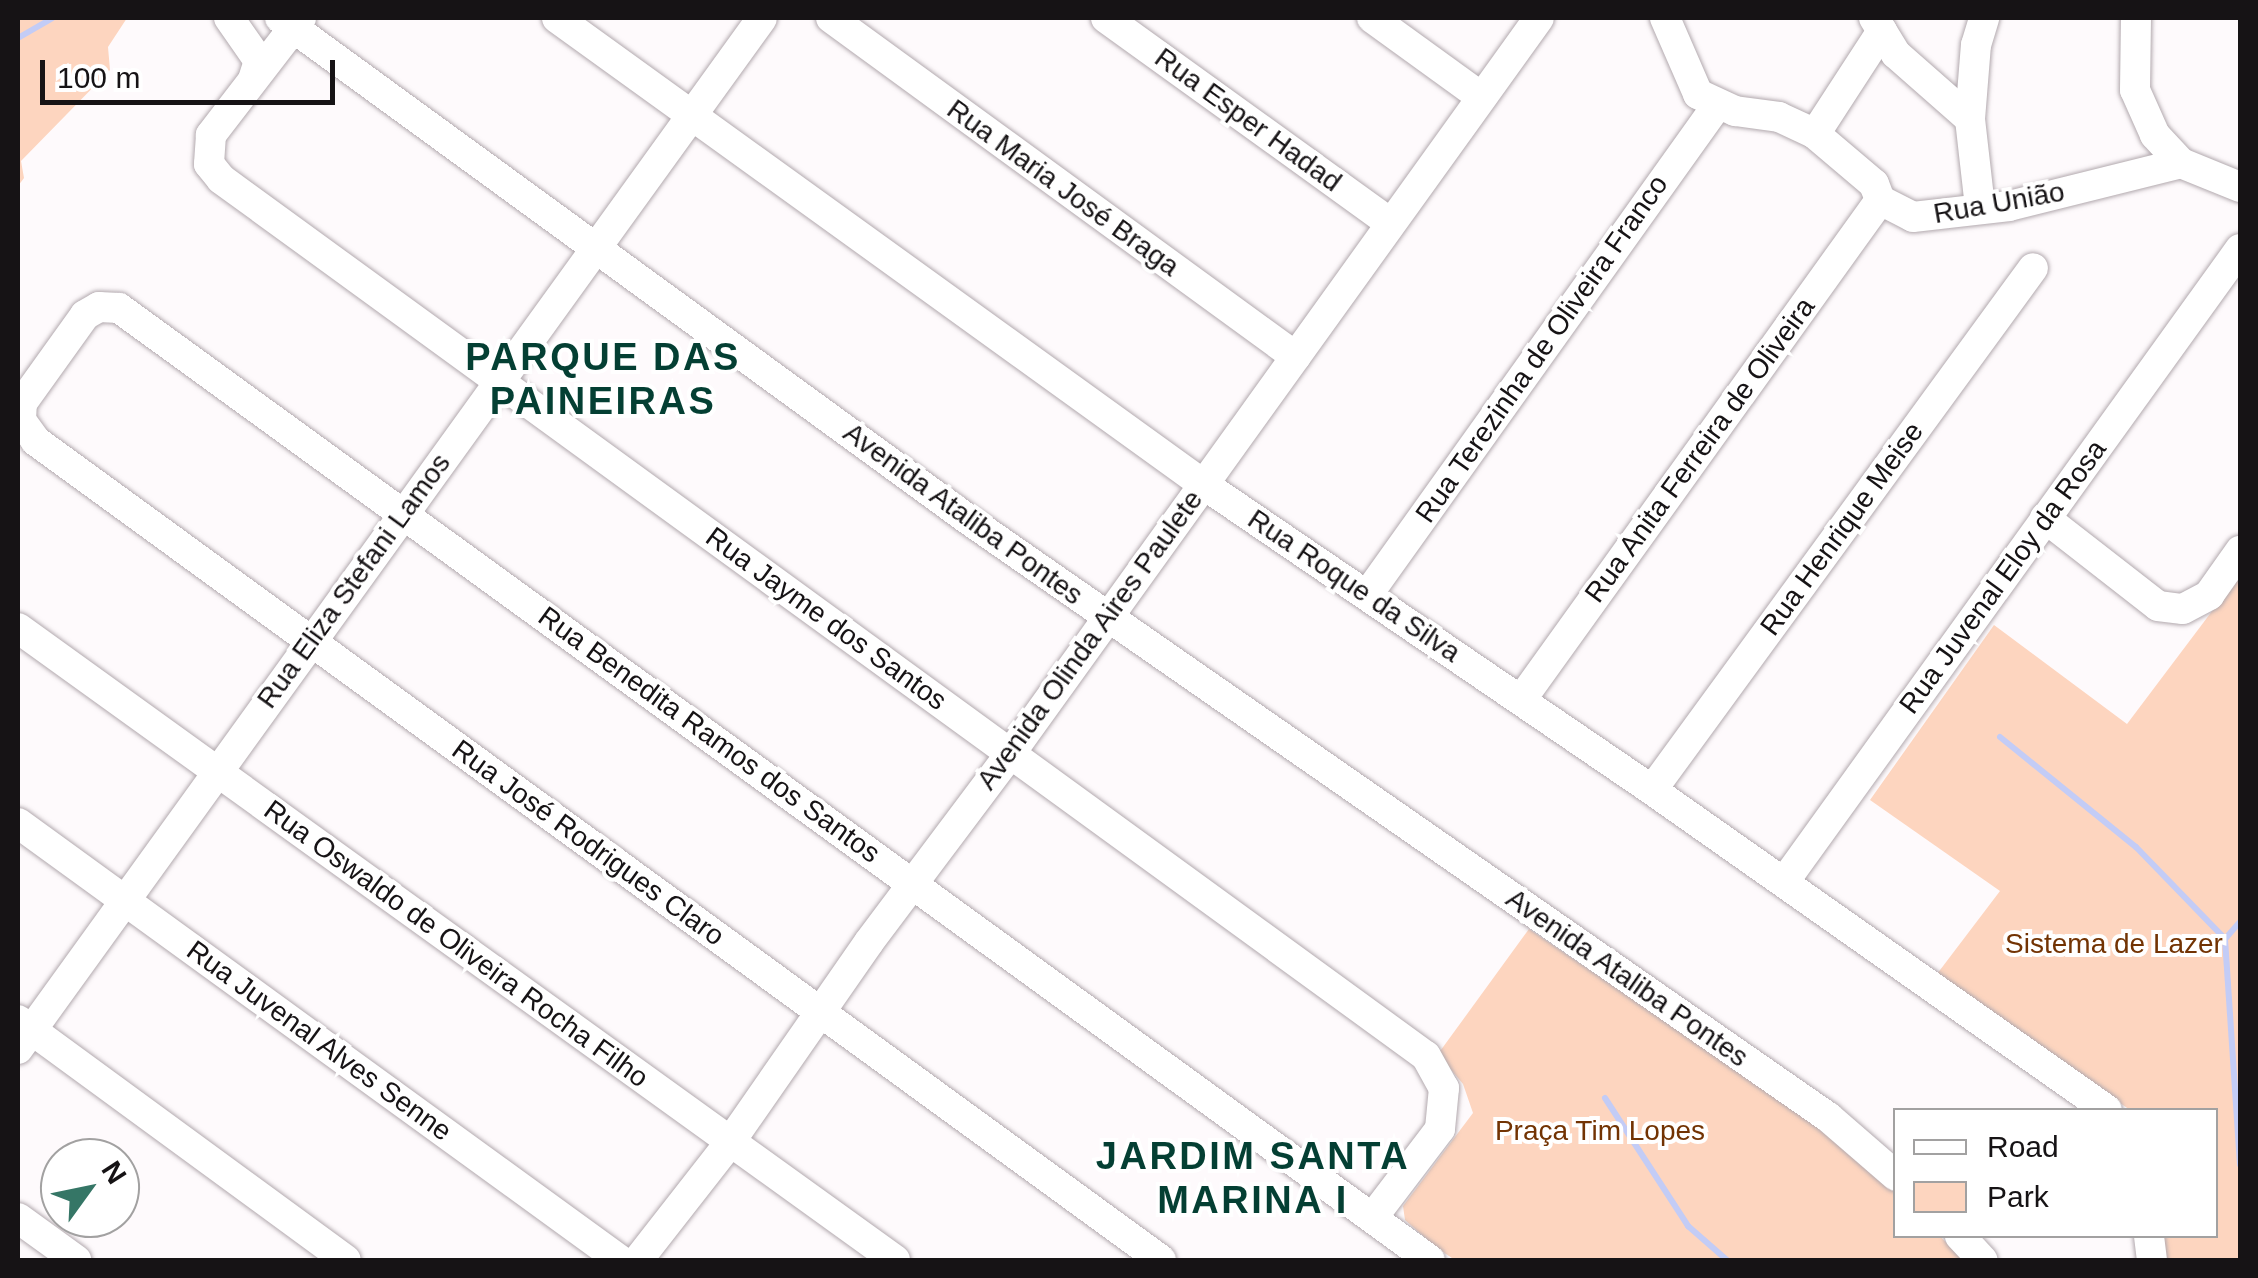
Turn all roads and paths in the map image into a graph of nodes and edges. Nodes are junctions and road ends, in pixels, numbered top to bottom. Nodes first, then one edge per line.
1 (229, 18) edge
2 (557, 18) edge
3 (762, 18) edge
4 (830, 18) edge
5 (1106, 18) edge
6 (1372, 18) edge
7 (1538, 18) edge
8 (1665, 18) edge
9 (2136, 18) edge
10 (1980, 19) edge
11 (292, 21) edge
12 (1878, 24) edge
13 (253, 79) junction
14 (1481, 96) junction
15 (1718, 104) junction
16 (688, 114) junction
17 (1970, 119) junction
18 (1815, 134) junction
19 (2181, 163) junction
20 (2240, 187) edge
21 (1880, 200) junction
22 (1980, 207) junction
23 (1390, 223) junction
24 (596, 248) junction
25 (2232, 261) edge
26 (2033, 268) dead end
27 (1296, 357) junction
28 (498, 380) junction
29 (21, 420) joint
30 (1203, 484) junction
31 (407, 514) junction
32 (2045, 518) junction
33 (2240, 551) edge
34 (1368, 594) junction
35 (1106, 616) junction
36 (18, 628) edge
37 (308, 641) junction
38 (1521, 700) junction
39 (1010, 754) junction
40 (216, 771) junction
41 (1652, 790) junction
42 (18, 823) edge
43 (1784, 882) junction
44 (912, 884) junction
45 (126, 901) junction
46 (824, 1011) junction
47 (22, 1033) edge
48 (2104, 1108) edge
49 (728, 1145) junction
50 (1893, 1174) edge
51 (1372, 1217) junction
52 (18, 1218) edge
53 (1962, 1238) edge
54 (875, 1255) edge
55 (76, 1260) edge
56 (346, 1260) edge
57 (620, 1260) edge
58 (638, 1260) edge
59 (1161, 1260) edge
60 (1430, 1260) edge
61 (1982, 1260) edge

1 - 13 street
2 - 16 street, Rua Roque da Silva
3 - 16 street, Rua Eliza Stefani Lamos
4 - 27 street, Rua Maria José Braga
5 - 23 street, Rua Esper Hadad
6 - 14 street
7 - 14 street, Avenida Olinda Aires Paulete
8 - 15 street
9 - 19 street
10 - 17 street
11 - 13 street, Rua Jayme dos Santos
11 - 24 street, Avenida Ataliba Pontes
12 - 17 street
12 - 18 street
13 - 28 street, Rua Jayme dos Santos
14 - 23 street, Avenida Olinda Aires Paulete
15 - 18 street
15 - 34 street, Rua Terezinha de Oliveira Franco
16 - 24 street, Rua Eliza Stefani Lamos
16 - 30 street, Rua Roque da Silva
17 - 22 street
18 - 21 street
19 - 20 street
19 - 22 street, Rua União
21 - 22 street, Rua União
21 - 38 street, Rua Anita Ferreira de Oliveira
23 - 27 street, Avenida Olinda Aires Paulete
24 - 28 street, Rua Eliza Stefani Lamos
24 - 35 street, Avenida Ataliba Pontes
25 - 32 street, Rua Juvenal Eloy da Rosa
26 - 41 street, Rua Henrique Meise
27 - 30 street, Avenida Olinda Aires Paulete
28 - 31 street, Rua Eliza Stefani Lamos
28 - 39 street, Rua Jayme dos Santos
29 - 31 street, Rua Benedita Ramos dos Santos
29 - 37 street, Rua José Rodrigues Claro
30 - 34 street, Rua Roque da Silva
30 - 35 street, Avenida Olinda Aires Paulete
31 - 37 street, Rua Eliza Stefani Lamos
31 - 44 street, Rua Benedita Ramos dos Santos
32 - 33 street
32 - 43 street, Rua Juvenal Eloy da Rosa
34 - 38 street, Rua Roque da Silva
35 - 39 street, Avenida Olinda Aires Paulete
35 - 50 street, Avenida Ataliba Pontes
36 - 40 street, Rua Oswaldo de Oliveira Rocha Filho
37 - 40 street, Rua Eliza Stefani Lamos
37 - 46 street, Rua José Rodrigues Claro
38 - 41 street, Rua Roque da Silva
39 - 44 street, Avenida Olinda Aires Paulete
39 - 51 street, Rua Jayme dos Santos
40 - 45 street, Rua Eliza Stefani Lamos
40 - 49 street, Rua Oswaldo de Oliveira Rocha Filho
41 - 43 street, Rua Roque da Silva
42 - 45 street, Rua Juvenal Alves Senne
43 - 48 street, Rua Roque da Silva
44 - 46 street, Avenida Olinda Aires Paulete
44 - 51 street, Rua Benedita Ramos dos Santos
45 - 47 street, Rua Eliza Stefani Lamos
45 - 57 street, Rua Juvenal Alves Senne
46 - 49 street, Avenida Olinda Aires Paulete
46 - 59 street, Rua José Rodrigues Claro
47 - 56 street
49 - 54 street, Rua Oswaldo de Oliveira Rocha Filho
49 - 58 street, Avenida Olinda Aires Paulete
51 - 60 street, Rua Benedita Ramos dos Santos
52 - 55 street
53 - 61 street

